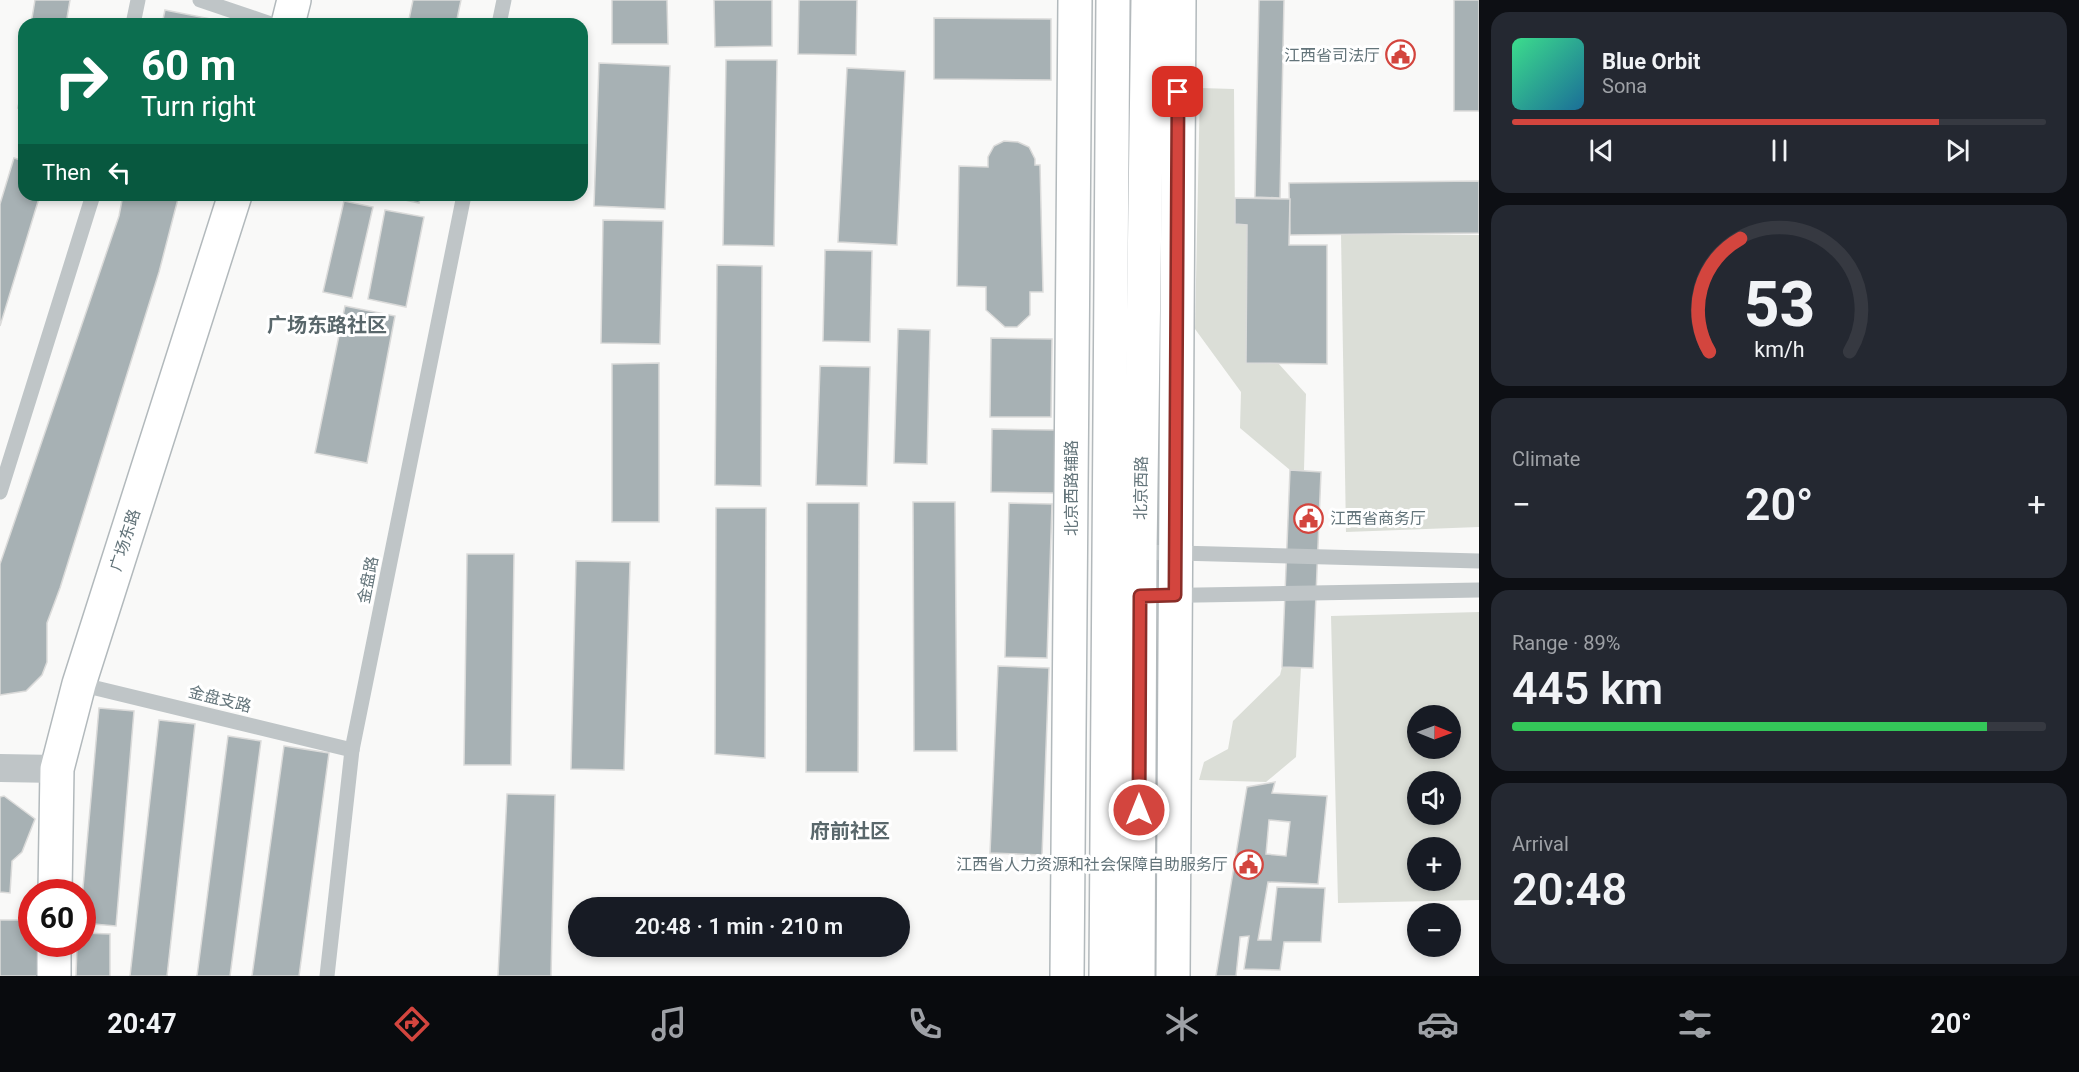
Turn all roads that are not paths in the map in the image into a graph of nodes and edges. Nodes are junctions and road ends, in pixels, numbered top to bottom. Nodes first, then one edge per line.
1 (138, 0) edge
2 (200, 0) edge
3 (294, 0) edge
4 (504, 0) edge
5 (1075, 0) edge
6 (1113, 0) edge
7 (1148, 0) edge
8 (1179, 0) edge
9 (134, 18) edge
10 (253, 18) edge
11 (290, 18) edge
12 (500, 18) edge
13 (91, 201) edge
14 (232, 201) edge
15 (463, 201) edge
16 (0, 492) edge
17 (1140, 552) junction
18 (1175, 553) junction
19 (1479, 561) edge
20 (1479, 590) edge
21 (1175, 595) junction
22 (1140, 596) junction
23 (79, 684) junction
24 (352, 750) junction
25 (0, 768) edge
26 (57, 769) junction
27 (55, 879) edge
28 (54, 957) edge
29 (54, 976) edge
30 (327, 976) edge
31 (1067, 976) edge
32 (1106, 976) edge
33 (1138, 976) edge
34 (1173, 976) edge

1 - 9 lane
2 - 10 lane
3 - 11 main road
4 - 12 lane
5 - 31 main road, 北京西路辅路
6 - 32 main road, 北京西路
7 - 17 main road, 北京西路
8 - 18 main road
13 - 16 lane
14 - 23 main road, 广场东路
15 - 24 lane, 金盘路
17 - 18 lane
17 - 22 main road, 北京西路
18 - 19 lane
18 - 21 main road
20 - 21 lane
21 - 22 lane
21 - 34 main road
22 - 33 main road, 北京西路
23 - 24 lane, 金盘支路
23 - 26 main road, 广场东路
24 - 30 lane, 金盘路
25 - 26 street
26 - 27 main road, 广场东路
28 - 29 main road

